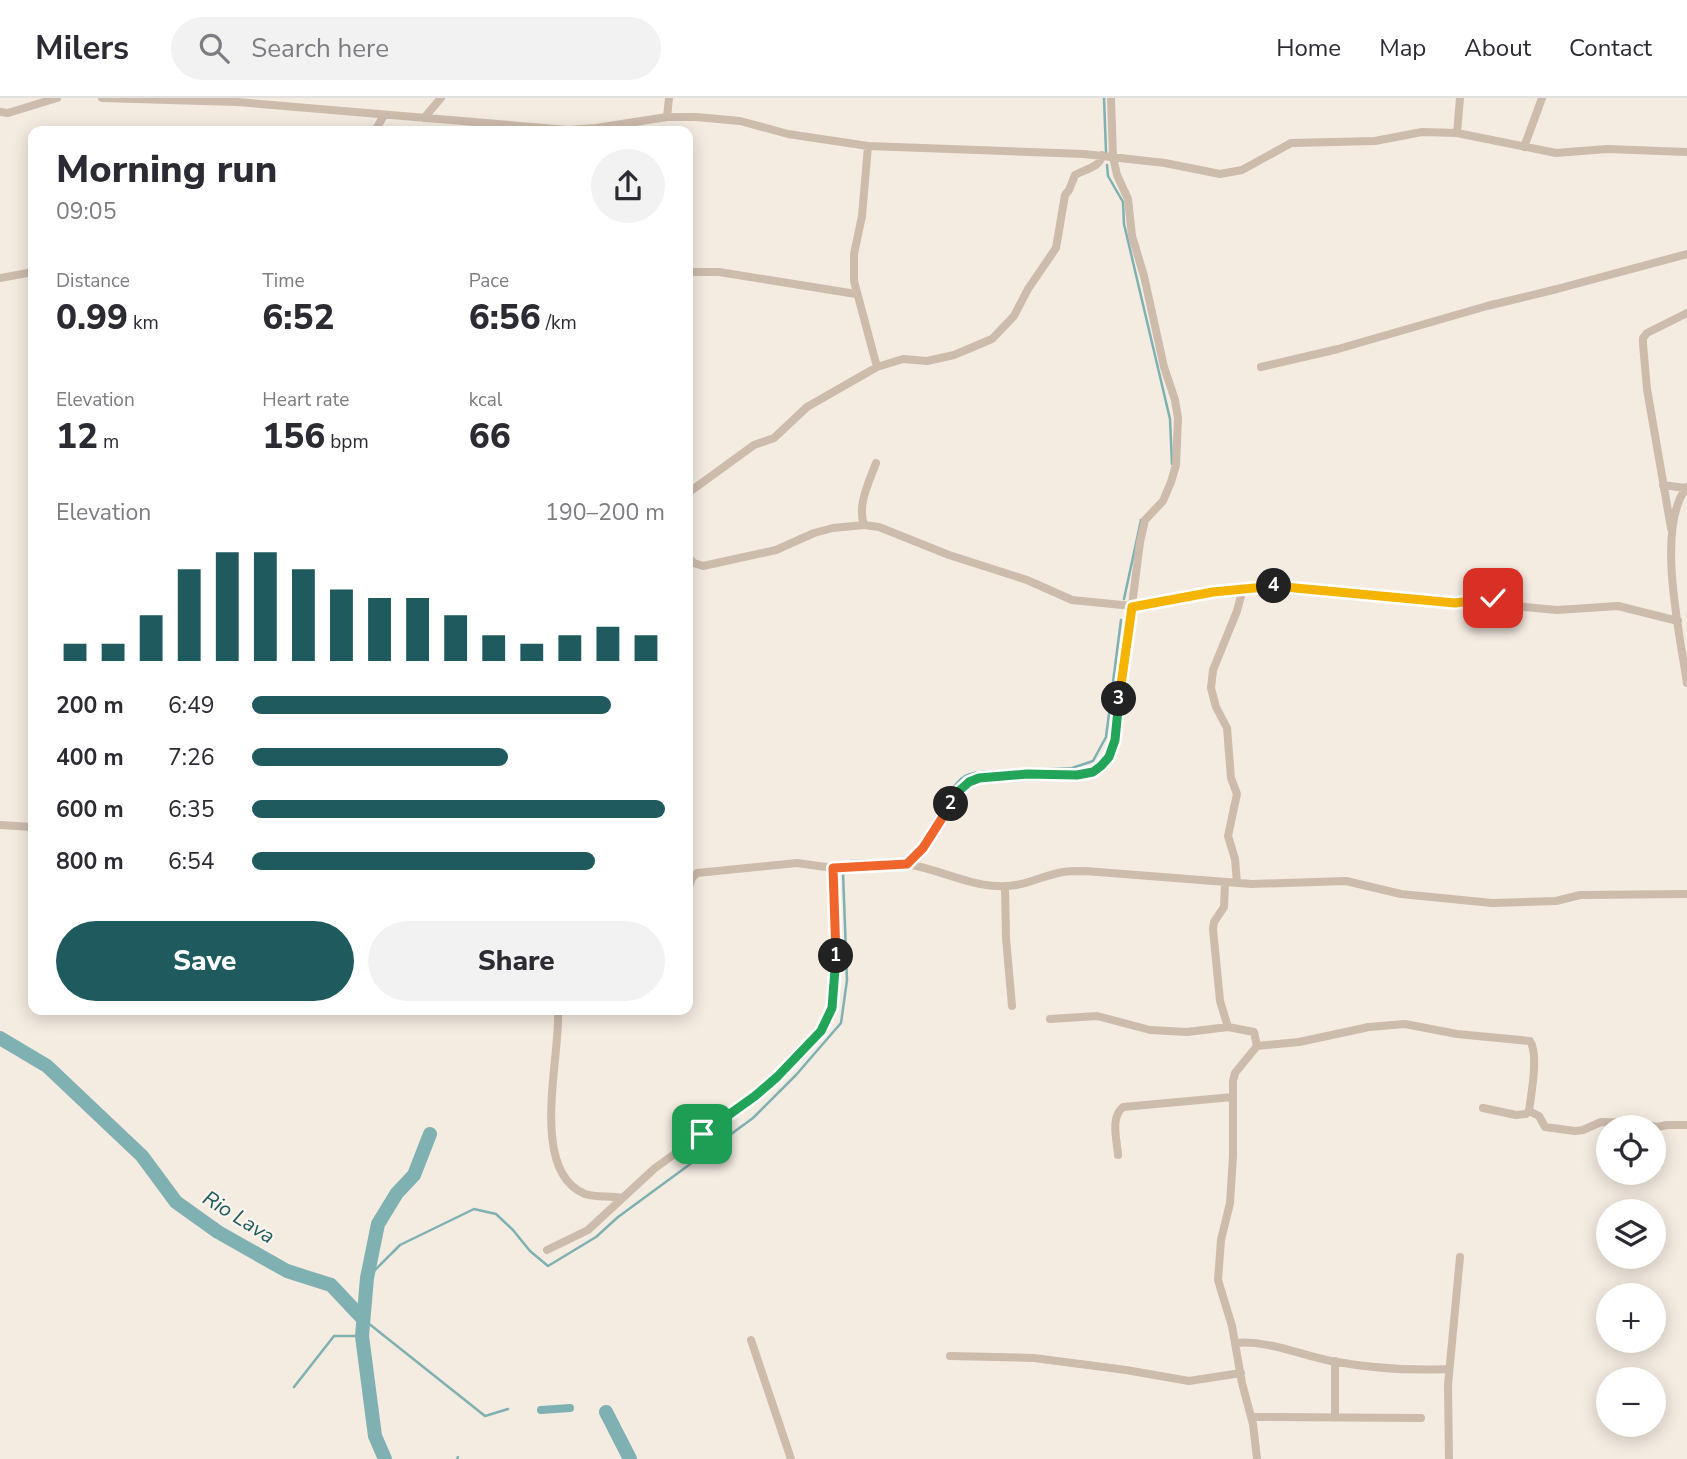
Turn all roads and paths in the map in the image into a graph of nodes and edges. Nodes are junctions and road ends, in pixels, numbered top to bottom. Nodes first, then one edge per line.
1 (57, 98) edge
2 (102, 98) edge
3 (441, 98) edge
4 (669, 98) edge
5 (1111, 98) edge
6 (1460, 98) edge
7 (1542, 98) edge
8 (0, 112) edge
9 (384, 115) junction
10 (667, 117) junction
11 (424, 118) junction
12 (378, 126) edge
13 (520, 126) edge
14 (609, 126) edge
15 (1457, 133) junction
16 (868, 146) junction
17 (1524, 147) junction
18 (1687, 152) edge
19 (1102, 155) junction
20 (1113, 156) junction
21 (1687, 254) edge
22 (693, 272) edge
23 (28, 273) edge
24 (0, 278) edge
25 (856, 294) junction
26 (1687, 313) edge
27 (877, 367) junction
28 (1261, 367) dead end
29 (876, 463) dead end
30 (1663, 485) junction
31 (1686, 487) edge
32 (693, 489) edge
33 (864, 526) junction
34 (1671, 528) junction
35 (693, 562) edge
36 (1243, 588) junction
37 (1132, 607) junction
38 (1678, 621) junction
39 (1687, 683) edge
40 (0, 825) edge
41 (28, 827) edge
42 (907, 864) junction
43 (833, 868) junction
44 (693, 877) edge
45 (1225, 883) junction
46 (1237, 883) junction
47 (1005, 886) junction
48 (1687, 894) edge
49 (1012, 1006) dead end
50 (558, 1015) edge
51 (1049, 1019) dead end
52 (1228, 1027) junction
53 (1258, 1046) junction
54 (1233, 1097) junction
55 (1483, 1108) dead end
56 (1529, 1111) junction
57 (1687, 1125) edge
58 (1118, 1155) dead end
59 (622, 1198) junction
60 (547, 1250) dead end
61 (1460, 1257) dead end
62 (751, 1340) dead end
63 (1236, 1343) junction
64 (950, 1356) dead end
65 (1335, 1361) junction
66 (1449, 1369) junction
67 (1241, 1373) junction
68 (1251, 1417) junction
69 (1335, 1418) junction
70 (1421, 1418) dead end
71 (791, 1459) edge
72 (1258, 1459) edge
73 (1449, 1459) edge

1 - 8 street
2 - 9 street
3 - 11 street
4 - 10 street
5 - 20 street
6 - 15 street
7 - 17 street
9 - 11 street
9 - 12 street
10 - 14 street
10 - 16 street
11 - 13 street
15 - 17 street
15 - 20 street
16 - 19 street
16 - 25 street
17 - 18 street
19 - 20 street
19 - 27 street
20 - 37 street
21 - 28 street
22 - 25 street
23 - 24 street
25 - 27 street
26 - 30 street
27 - 32 street
29 - 33 street
30 - 31 street
30 - 34 street
31 - 34 street
33 - 35 street
33 - 37 street
34 - 38 street
36 - 37 street
36 - 38 street
36 - 46 street
37 - 42 street
38 - 39 street
40 - 41 street
42 - 43 street
42 - 47 street
43 - 44 street
43 - 59 street
45 - 46 street
45 - 47 street
45 - 52 street
46 - 48 street
47 - 49 street
50 - 59 street
51 - 52 street
52 - 53 street
53 - 54 street
53 - 56 street
54 - 58 street
54 - 63 street
55 - 56 street
56 - 57 street
59 - 60 street
61 - 66 street
62 - 71 street
63 - 65 street
63 - 67 street
64 - 67 street
65 - 66 street
65 - 69 street
66 - 73 street
67 - 68 street
68 - 69 street
68 - 72 street
69 - 70 street

